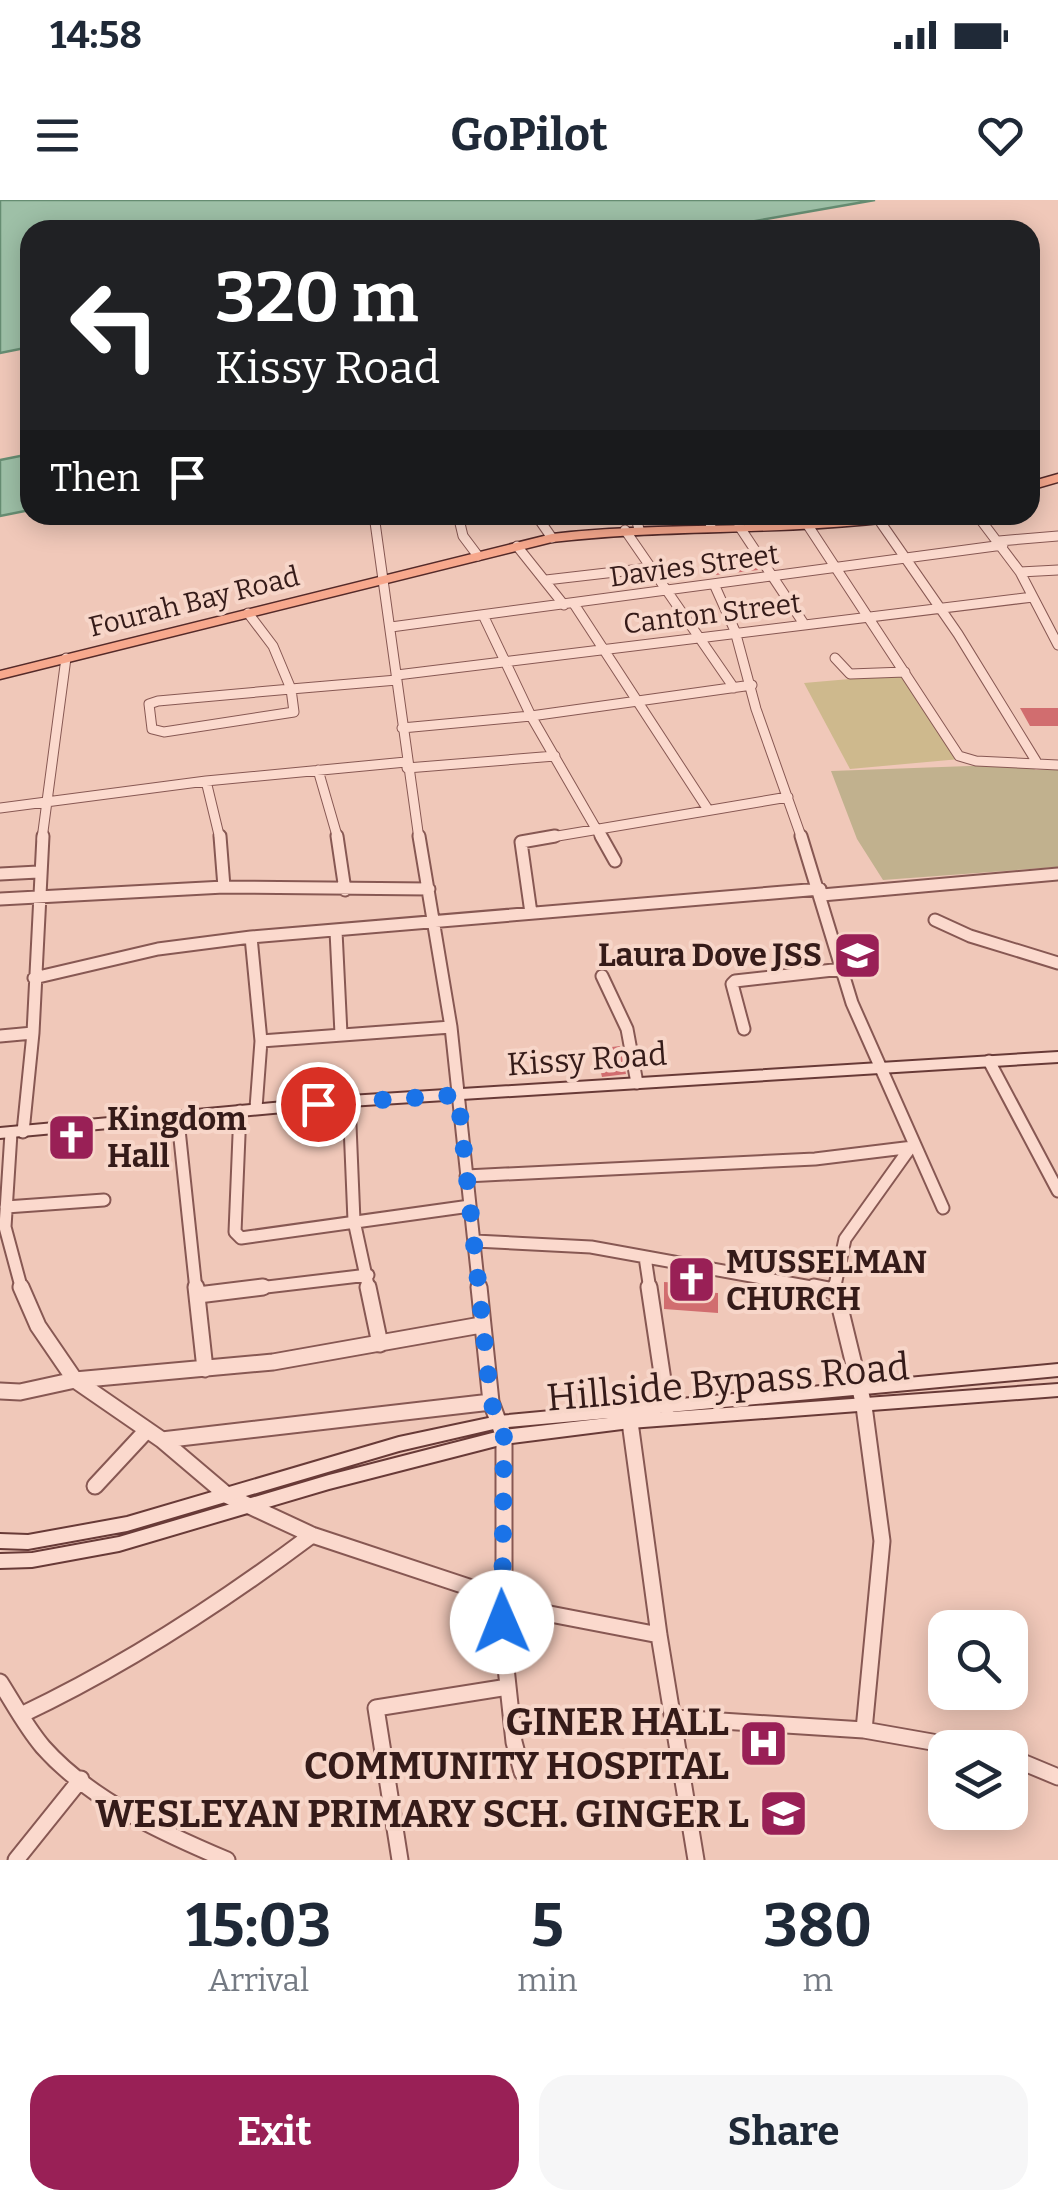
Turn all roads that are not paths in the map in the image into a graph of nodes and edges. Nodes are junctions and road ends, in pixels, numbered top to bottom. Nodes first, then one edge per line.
1 (375, 525) edge
2 (460, 525) edge
3 (543, 525) edge
4 (633, 525) edge
5 (732, 525) edge
6 (773, 525) edge
7 (809, 525) edge
8 (883, 525) edge
9 (986, 525) edge
10 (738, 526) junction
11 (1058, 536) edge
12 (552, 538) junction
13 (1001, 543) junction
14 (517, 546) junction
15 (478, 556) junction
16 (906, 559) junction
17 (650, 568) junction
18 (836, 568) junction
19 (1058, 570) edge
20 (1020, 572) junction
21 (383, 577) junction
22 (775, 577) junction
23 (546, 580) junction
24 (714, 584) junction
25 (327, 590) junction
26 (666, 590) junction
27 (1033, 597) junction
28 (569, 604) junction
29 (939, 608) junction
30 (248, 613) junction
31 (867, 616) junction
32 (484, 617) junction
33 (211, 620) junction
34 (804, 624) junction
35 (391, 627) junction
36 (735, 632) junction
37 (701, 637) junction
38 (1058, 646) edge
39 (605, 649) junction
40 (66, 658) junction
41 (835, 658) dead end
42 (504, 662) junction
43 (0, 672) edge
44 (905, 672) junction
45 (397, 678) junction
46 (752, 685) junction
47 (734, 688) junction
48 (289, 690) junction
49 (640, 701) junction
50 (531, 716) junction
51 (402, 728) junction
52 (555, 756) junction
53 (1036, 761) junction
54 (407, 765) junction
55 (1058, 765) edge
56 (318, 770) junction
57 (206, 781) junction
58 (788, 797) junction
59 (47, 802) junction
60 (0, 808) edge
61 (707, 808) junction
62 (596, 828) junction
63 (615, 862) dead end
64 (38, 872) junction
65 (0, 874) edge
66 (1058, 874) edge
67 (224, 887) junction
68 (346, 890) junction
69 (428, 890) junction
70 (821, 892) junction
71 (36, 896) junction
72 (0, 899) edge
73 (531, 913) junction
74 (934, 920) dead end
75 (434, 923) junction
76 (336, 931) junction
77 (251, 937) junction
78 (1058, 963) edge
79 (842, 969) junction
80 (602, 976) dead end
81 (34, 978) junction
82 (451, 1027) junction
83 (744, 1030) dead end
84 (34, 1033) junction
85 (341, 1034) junction
86 (0, 1036) edge
87 (261, 1042) junction
88 (1058, 1056) edge
89 (989, 1061) junction
90 (881, 1067) junction
91 (637, 1083) junction
92 (458, 1095) junction
93 (349, 1102) junction
94 (248, 1110) junction
95 (178, 1120) junction
96 (11, 1133) edge
97 (913, 1147) junction
98 (466, 1176) junction
99 (1058, 1191) edge
100 (104, 1200) dead end
101 (470, 1206) junction
102 (6, 1207) junction
103 (943, 1208) dead end
104 (354, 1221) junction
105 (2, 1228) edge
106 (475, 1241) junction
107 (644, 1257) junction
108 (368, 1275) junction
109 (834, 1291) junction
110 (198, 1295) junction
111 (481, 1325) junction
112 (380, 1344) junction
113 (205, 1369) junction
114 (1058, 1370) edge
115 (75, 1380) junction
116 (1058, 1390) edge
117 (0, 1392) edge
118 (862, 1398) junction
119 (491, 1402) junction
120 (666, 1407) junction
121 (630, 1422) junction
122 (501, 1429) junction
123 (147, 1430) junction
124 (162, 1440) junction
125 (95, 1486) dead end
126 (228, 1496) junction
127 (252, 1506) junction
128 (312, 1536) junction
129 (0, 1541) edge
130 (0, 1561) edge
131 (502, 1595) junction
132 (658, 1635) junction
133 (0, 1682) edge
134 (508, 1687) junction
135 (22, 1715) junction
136 (675, 1718) junction
137 (864, 1730) junction
138 (928, 1741) edge
139 (1028, 1764) edge
140 (522, 1772) dead end
141 (1058, 1777) edge
142 (81, 1779) junction
143 (16, 1860) edge
144 (227, 1860) edge
145 (400, 1860) edge
146 (696, 1860) edge

1 - 21 street
2 - 15 street
3 - 12 street
4 - 12 main road, Fourah Bay Road
4 - 17 street
5 - 10 main road, Fourah Bay Road
6 - 10 main road, Fourah Bay Road
7 - 18 street
8 - 16 street
9 - 13 street
10 - 22 street
11 - 13 street, Davies Street
12 - 14 main road, Fourah Bay Road
13 - 16 street, Davies Street
13 - 20 street
14 - 15 main road, Fourah Bay Road
14 - 23 street
15 - 21 main road, Fourah Bay Road
16 - 18 street, Davies Street
16 - 29 street
17 - 23 street
17 - 26 street
18 - 22 street, Davies Street
18 - 31 street
19 - 20 street
20 - 27 street
21 - 25 main road, Fourah Bay Road
21 - 35 street
22 - 24 street, Davies Street
22 - 34 street
23 - 28 street
24 - 26 street, Davies Street
24 - 36 street
25 - 30 main road, Fourah Bay Road
25 - 33 main road, Fourah Bay Road
26 - 28 street, Davies Street
26 - 37 street
27 - 29 street, Canton Street
27 - 38 street
28 - 32 street, Davies Street
28 - 39 street
29 - 31 street, Canton Street
29 - 53 street
30 - 33 main road, Fourah Bay Road
30 - 48 street
31 - 34 street, Canton Street
31 - 44 street
32 - 35 street, Davies Street
32 - 42 street
33 - 40 main road, Fourah Bay Road
33 - 43 main road, Fourah Bay Road
34 - 36 street, Canton Street
35 - 45 street
36 - 37 street, Canton Street
36 - 46 street
37 - 39 street, Canton Street
37 - 47 street
39 - 42 street, Canton Street
39 - 49 street
40 - 43 main road, Fourah Bay Road
40 - 59 street
41 - 44 street
42 - 45 street, Canton Street
42 - 50 street
44 - 53 street
45 - 48 street, Canton Street
45 - 51 street
46 - 47 street
46 - 58 street
47 - 49 street
48 - 48 street, Canton Street
49 - 50 street
49 - 61 street
50 - 51 street
50 - 52 street
51 - 54 street
52 - 54 street
52 - 62 street
53 - 55 street
54 - 56 street
54 - 69 street
56 - 57 street
56 - 68 street
57 - 59 street
57 - 67 street
58 - 61 street
58 - 70 street
59 - 60 street
59 - 64 street
61 - 62 street
62 - 63 street
62 - 73 street
64 - 65 street
64 - 71 street
66 - 70 street
67 - 68 street
67 - 71 street
68 - 69 street
69 - 75 street
70 - 73 street
70 - 79 street
71 - 72 street
71 - 81 street
73 - 75 street
74 - 78 street
75 - 76 street
75 - 82 street
76 - 77 street
76 - 85 street
77 - 81 street
77 - 87 street
79 - 83 street
79 - 90 street
80 - 91 street
81 - 84 street
82 - 85 street
82 - 92 street
84 - 86 street
84 - 96 street
85 - 87 street
87 - 94 street
88 - 89 street, Kissy Road
89 - 90 street, Kissy Road
89 - 99 street
90 - 91 street, Kissy Road
90 - 97 street
91 - 92 street, Kissy Road
92 - 93 street, Kissy Road
92 - 98 street
93 - 94 street, Kissy Road
93 - 104 street
94 - 95 street, Kissy Road
94 - 104 street
95 - 96 street, Kissy Road
95 - 110 street
96 - 102 street
97 - 98 street
97 - 103 street
97 - 109 street
98 - 101 street
100 - 102 street
101 - 104 street
101 - 106 street
102 - 105 street
104 - 108 street
105 - 115 street
106 - 107 street
106 - 111 street
107 - 109 street
107 - 120 street
108 - 110 street
108 - 112 street
109 - 118 street
110 - 113 street
111 - 112 street
111 - 119 street
112 - 113 street
113 - 115 street
114 - 118 street, Hillside Bypass Road
115 - 117 street
115 - 123 street
116 - 118 street, Hillside Bypass Road
118 - 120 street, Hillside Bypass Road
118 - 121 street, Hillside Bypass Road
118 - 137 street
119 - 122 street
119 - 124 street
120 - 122 street, Hillside Bypass Road
121 - 122 street, Hillside Bypass Road
121 - 132 street
122 - 126 street, Hillside Bypass Road
122 - 127 street, Hillside Bypass Road
122 - 131 street
123 - 124 street
123 - 125 street
124 - 126 street
126 - 127 street
126 - 129 street, Hillside Bypass Road
127 - 128 street
127 - 130 street, Hillside Bypass Road
128 - 131 street
128 - 135 street
131 - 132 street
131 - 134 street
132 - 136 street
133 - 135 street
134 - 140 street
134 - 145 street
135 - 142 street
136 - 137 street
136 - 146 street
137 - 138 street
139 - 141 street
142 - 143 street
142 - 144 street

